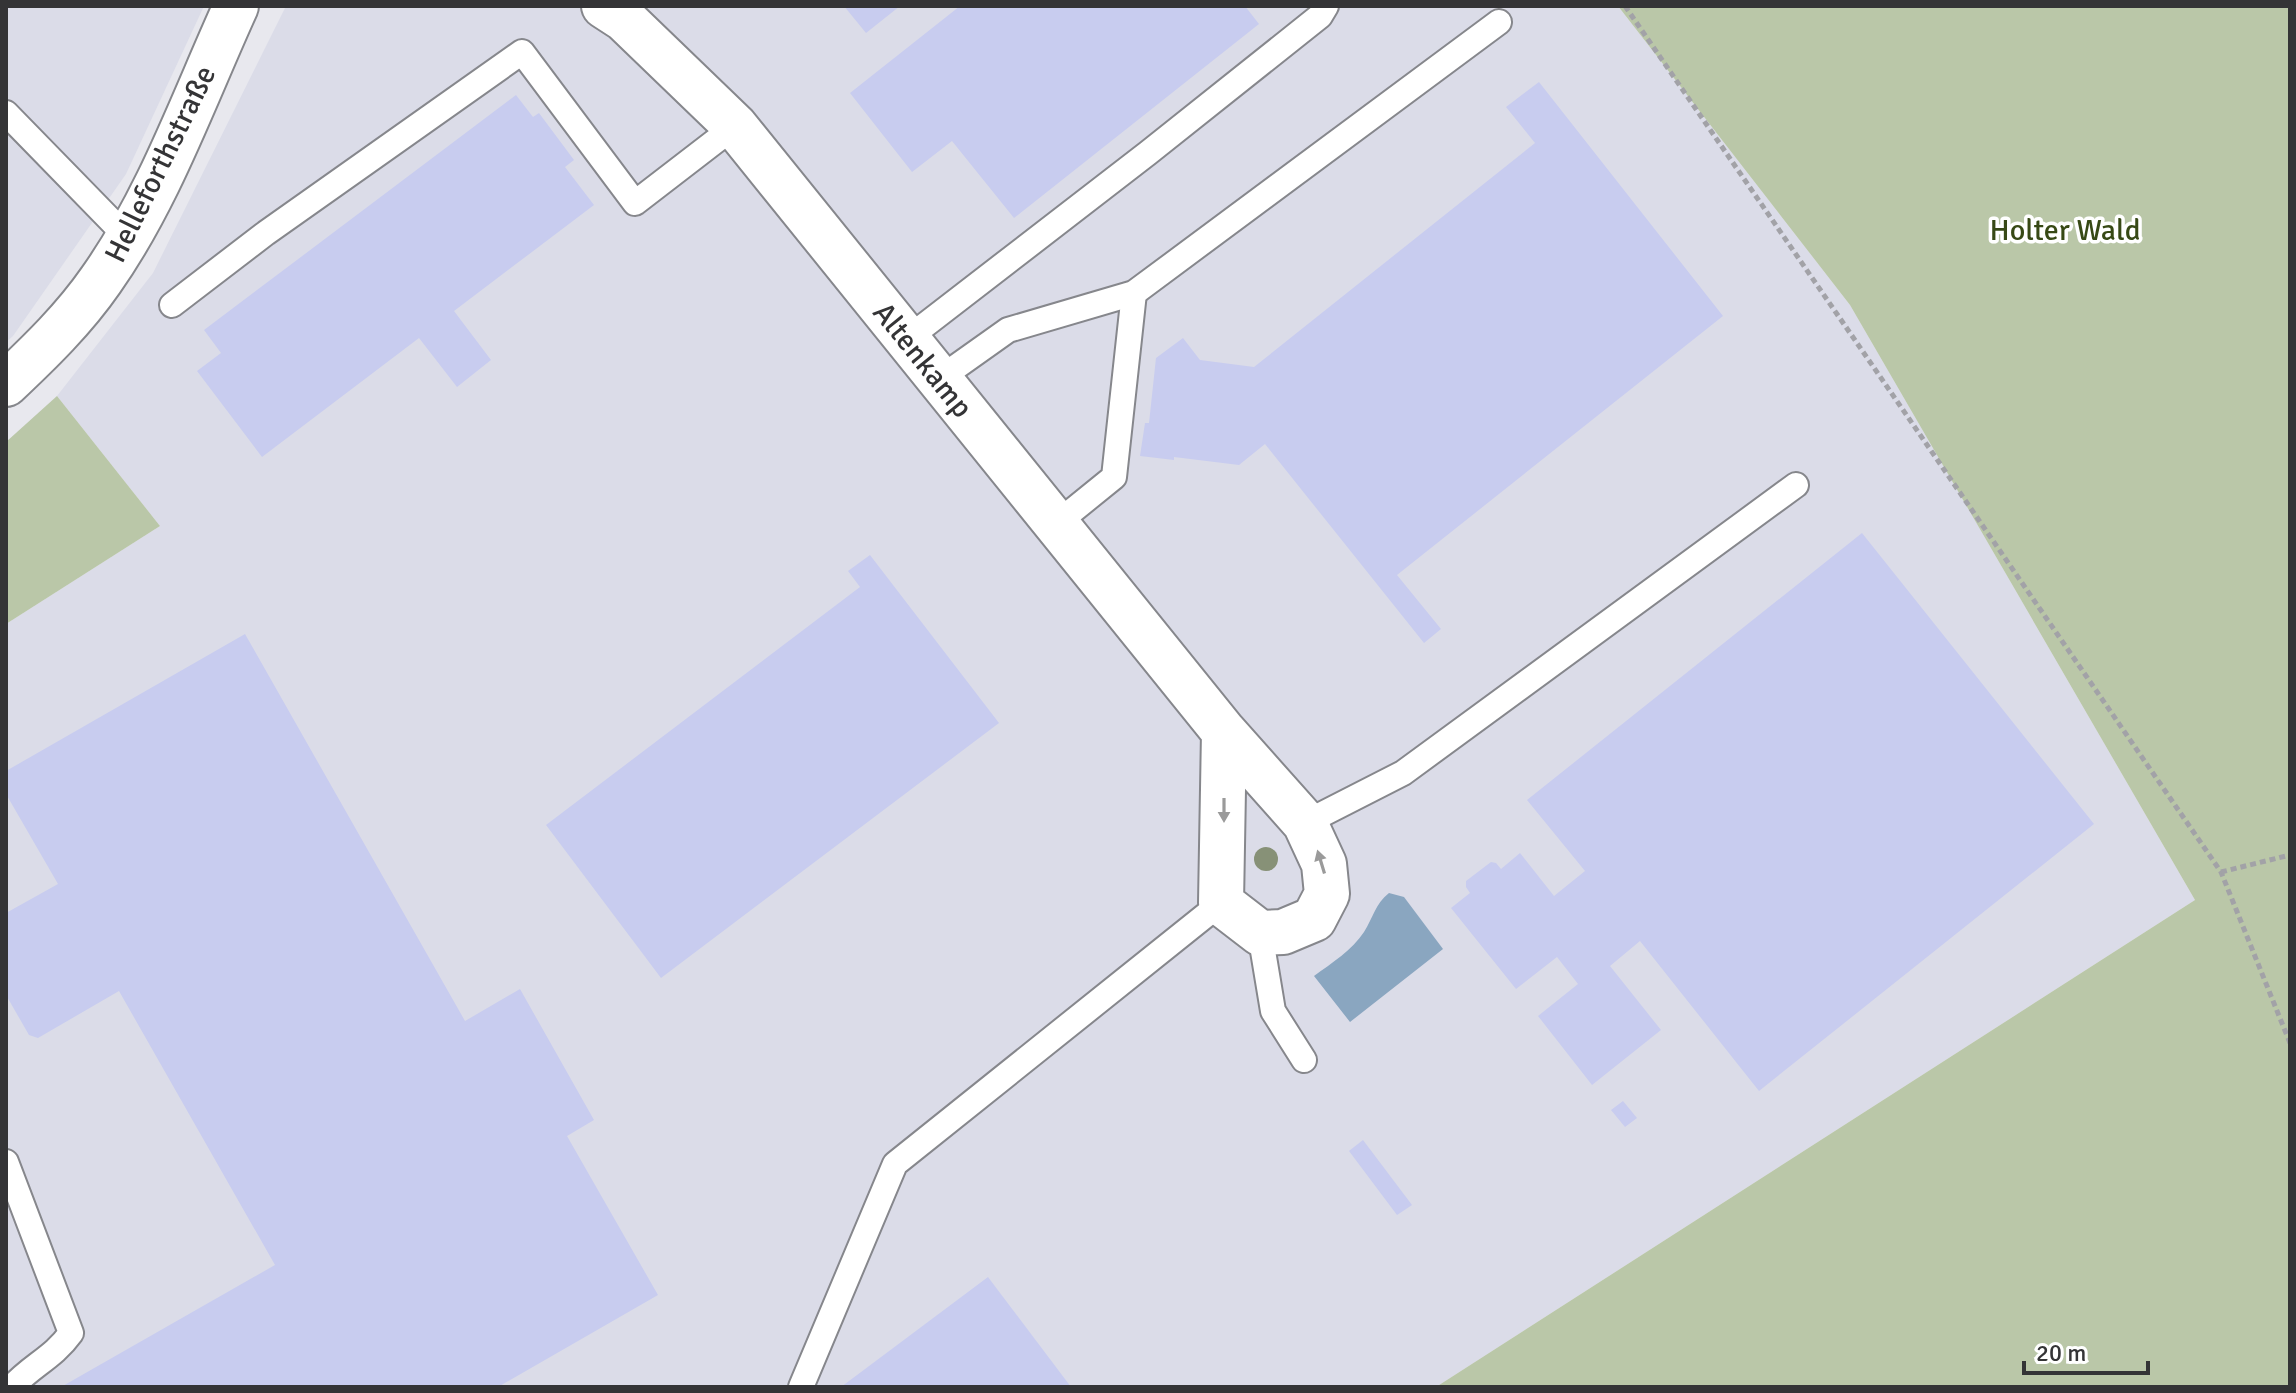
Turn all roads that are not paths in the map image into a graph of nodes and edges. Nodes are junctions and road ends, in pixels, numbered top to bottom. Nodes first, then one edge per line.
1 (236, 6) edge
2 (604, 6) edge
3 (1326, 6) edge
4 (1499, 22) dead end
5 (6, 113) edge
6 (735, 126) junction
7 (127, 237) junction
8 (1134, 293) junction
9 (172, 305) dead end
10 (907, 339) junction
11 (939, 379) junction
12 (6, 384) edge
13 (1796, 485) dead end
14 (1056, 524) junction
15 (1224, 732) junction
16 (1305, 823) junction
17 (1221, 903) junction
18 (1260, 933) junction
19 (1304, 1060) dead end
20 (6, 1162) edge
21 (12, 1387) edge
22 (801, 1387) edge

1 - 7 street, Helleforthstraße
2 - 6 street, Altenkamp
3 - 10 lane
4 - 8 lane
5 - 7 lane
6 - 9 lane
6 - 10 street, Altenkamp
7 - 12 street, Helleforthstraße
8 - 11 lane
8 - 14 lane
10 - 11 street, Altenkamp
11 - 14 street, Altenkamp
13 - 16 lane
14 - 15 street, Altenkamp
15 - 16 street, Altenkamp
15 -> 17 street
18 -> 16 street, Altenkamp
17 - 18 street
17 - 22 lane
18 - 19 lane
20 - 21 lane

